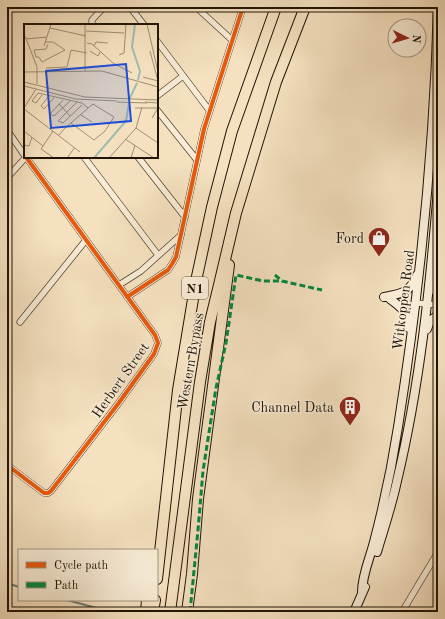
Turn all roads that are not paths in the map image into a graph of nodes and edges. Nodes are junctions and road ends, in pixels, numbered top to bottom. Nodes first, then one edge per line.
1 (104, 7) edge
2 (130, 7) edge
3 (196, 7) edge
4 (243, 7) edge
5 (276, 7) edge
6 (305, 7) edge
7 (438, 7) edge
8 (92, 24) edge
9 (143, 24) edge
10 (232, 40) junction
11 (158, 42) edge
12 (183, 76) junction
13 (158, 95) edge
14 (209, 110) junction
15 (158, 111) edge
16 (7, 130) edge
17 (24, 154) edge
18 (25, 158) edge
19 (27, 158) edge
20 (85, 158) edge
21 (139, 158) edge
22 (197, 160) junction
23 (7, 178) edge
24 (438, 189) edge
25 (185, 217) junction
26 (232, 231) junction
27 (181, 235) junction
28 (86, 240) junction
29 (422, 253) junction
30 (158, 255) junction
31 (432, 265) junction
32 (119, 285) junction
33 (438, 295) edge
34 (127, 297) junction
35 (416, 303) junction
36 (427, 304) junction
37 (438, 305) edge
38 (438, 315) edge
39 (20, 322) dead end
40 (422, 345) junction
41 (410, 349) junction
42 (7, 465) edge
43 (162, 529) junction
44 (157, 549) edge
45 (438, 552) edge
46 (158, 569) edge
47 (362, 592) junction
48 (147, 601) edge
49 (155, 601) edge
50 (146, 612) edge
51 (153, 612) edge
52 (170, 612) edge
53 (187, 612) edge
54 (354, 612) edge
55 (402, 612) edge

1 - 8 street
2 - 9 street
3 - 10 street
4 - 10 street
5 - 43 highway, Western Bypass / N1
6 - 26 highway, Western Bypass / N1
7 - 29 main road, Witkoppen Road
10 - 14 street
11 - 12 street
12 - 13 street
12 - 14 street
14 - 22 street
15 - 22 street
16 - 17 street, Herbert Street
18 - 23 street
19 - 28 street, Herbert Street
20 - 30 street
21 - 25 street
22 - 25 street
24 - 31 main road, Witkoppen Road
25 - 27 street
26 - 52 highway, Western Bypass / N1
26 - 53 highway
27 - 30 street
27 - 34 street
28 - 32 street, Herbert Street
28 - 39 street
29 - 35 main road, Witkoppen Road
29 - 41 main road
30 - 32 street
31 - 33 main road
31 - 36 main road, Witkoppen Road
32 - 34 street, Herbert Street
34 - 42 street, Herbert Street
35 - 36 street
35 - 41 main road, Witkoppen Road
36 - 37 street
36 - 40 main road, Witkoppen Road
38 - 40 main road
40 - 47 main road, Witkoppen Road
41 - 47 main road, Witkoppen Road
43 - 44 highway
43 - 46 highway, Western Bypass / N1
45 - 55 street
47 - 54 main road, Witkoppen Road
48 - 50 highway
49 - 51 highway

